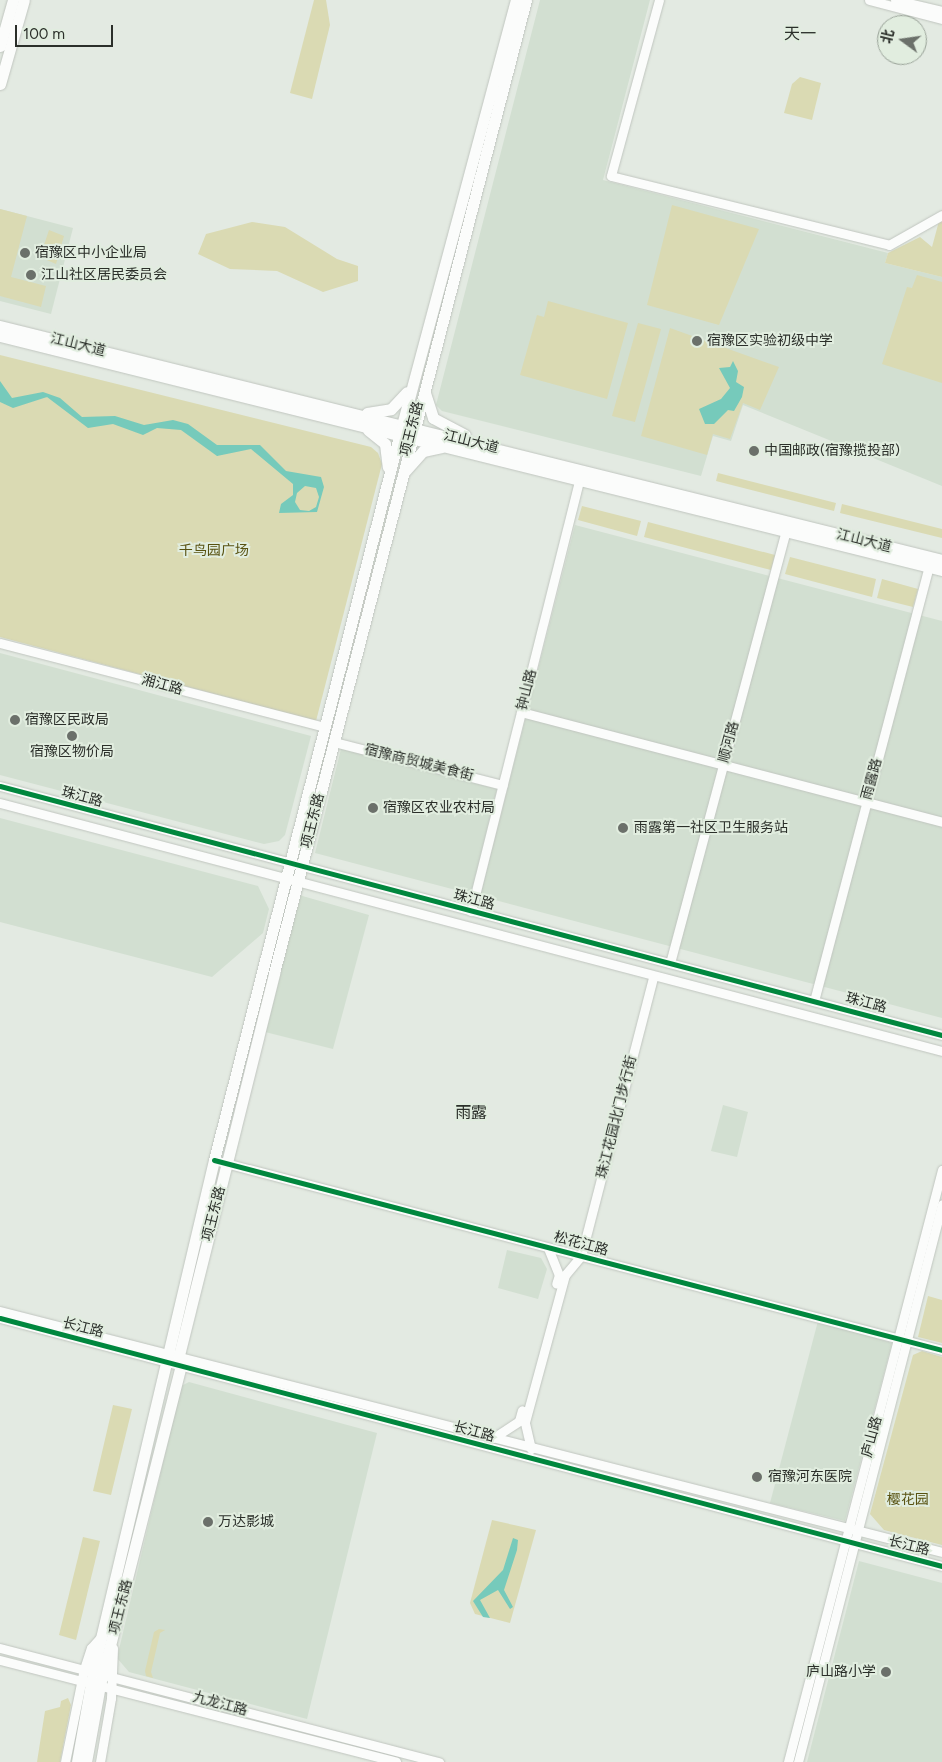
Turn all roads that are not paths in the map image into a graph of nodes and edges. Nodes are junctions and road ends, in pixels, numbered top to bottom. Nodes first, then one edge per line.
1 (13, 0) edge
2 (24, 0) edge
3 (516, 0) edge
4 (526, 0) edge
5 (659, 0) edge
6 (869, 0) edge
7 (895, 0) edge
8 (942, 11) edge
9 (942, 19) edge
10 (0, 46) edge
11 (0, 84) edge
12 (942, 215) edge
13 (0, 332) edge
14 (423, 366) junction
15 (341, 416) junction
16 (406, 431) junction
17 (489, 451) junction
18 (581, 474) junction
19 (392, 487) junction
20 (787, 526) junction
21 (934, 562) edge
22 (942, 570) edge
23 (0, 643) edge
24 (521, 712) junction
25 (324, 728) junction
26 (334, 742) junction
27 (723, 765) junction
28 (503, 784) junction
29 (0, 786) edge
30 (866, 802) junction
31 (0, 803) edge
32 (942, 822) edge
33 (290, 862) junction
34 (302, 865) junction
35 (286, 879) junction
36 (298, 882) junction
37 (472, 911) junction
38 (670, 963) junction
39 (653, 977) junction
40 (814, 1001) junction
41 (942, 1035) edge
42 (942, 1051) edge
43 (214, 1158) junction
44 (227, 1162) junction
45 (942, 1170) edge
46 (942, 1204) edge
47 (548, 1248) junction
48 (581, 1254) junction
49 (0, 1311) edge
50 (0, 1318) edge
51 (902, 1338) junction
52 (942, 1346) edge
53 (942, 1350) edge
54 (174, 1358) junction
55 (493, 1438) junction
56 (531, 1448) junction
57 (852, 1529) junction
58 (849, 1543) junction
59 (942, 1552) edge
60 (942, 1566) edge
61 (0, 1648) edge
62 (0, 1660) edge
63 (97, 1679) junction
64 (92, 1701) junction
65 (65, 1762) edge
66 (77, 1762) edge
67 (86, 1762) edge
68 (100, 1762) edge
69 (396, 1762) edge
70 (439, 1762) edge
71 (788, 1762) edge
72 (798, 1762) edge

1 - 10 main road
2 - 11 main road
3 - 14 main road, 项王东路
4 - 14 main road, 项王东路
5 - 12 street
6 - 9 street
7 - 8 street
13 - 15 main road, 江山大道
13 - 15 main road, 江山大道
14 - 15 main road
14 - 16 main road, 项王东路
14 - 17 main road
15 - 16 main road, 江山大道
15 - 19 main road
16 - 17 main road, 江山大道
16 - 19 main road, 项王东路
17 - 18 main road, 江山大道
17 - 19 main road
18 - 20 main road, 江山大道
18 - 24 street, 钟山路
19 - 25 main road, 项王东路
19 - 26 main road, 项王东路
20 - 21 main road, 江山大道
20 - 27 street, 顺河路
21 - 22 main road, 江山大道
21 - 30 street, 雨露路
23 - 25 street, 湘江路
24 - 27 street
24 - 28 street, 钟山路
25 - 33 main road, 项王东路
26 - 28 street, 宿豫商贸城美食街
26 - 34 main road, 项王东路
27 - 30 street
27 - 38 street, 顺河路
28 - 37 street, 钟山路
29 - 33 street, 珠江路
30 - 32 street
30 - 40 street, 雨露路
31 - 35 street, 珠江路
33 - 34 street, 珠江路
33 - 35 main road, 项王东路
34 - 36 main road, 项王东路
34 - 37 street, 珠江路
35 - 36 street, 珠江路
35 - 43 main road, 项王东路
36 - 39 street, 珠江路
36 - 44 main road, 项王东路
37 - 38 street, 珠江路
38 - 40 street, 珠江路
39 - 42 street, 珠江路
39 - 48 street, 珠江花园北门步行街
40 - 41 street, 珠江路
43 - 44 street, 松花江路
43 - 54 main road, 项王东路
44 - 47 street, 松花江路
44 - 48 street, 松花江路
44 - 54 main road, 项王东路
45 - 51 street, 庐山路
46 - 51 street, 庐山路
47 - 48 street, 松花江路
47 - 55 street
48 - 51 street, 松花江路
48 - 56 street
49 - 54 street, 长江路
50 - 54 street, 长江路
51 - 52 street, 松花江路
51 - 53 street, 松花江路
51 - 57 street, 庐山路
54 - 55 street, 长江路
54 - 58 street, 长江路
54 - 63 main road, 项王东路
54 - 63 main road, 项王东路
55 - 56 street, 长江路
56 - 57 street, 长江路
57 - 58 street, 庐山路
57 - 59 street, 长江路
58 - 60 street, 长江路
58 - 71 street, 庐山路
58 - 72 street, 庐山路
61 - 63 street, 九龙江路
62 - 63 street, 九龙江路
63 - 64 main road, 项王东路
63 - 65 street
63 - 68 street
63 - 69 street, 九龙江路
63 - 70 street, 九龙江路
64 - 66 main road
64 - 67 main road

